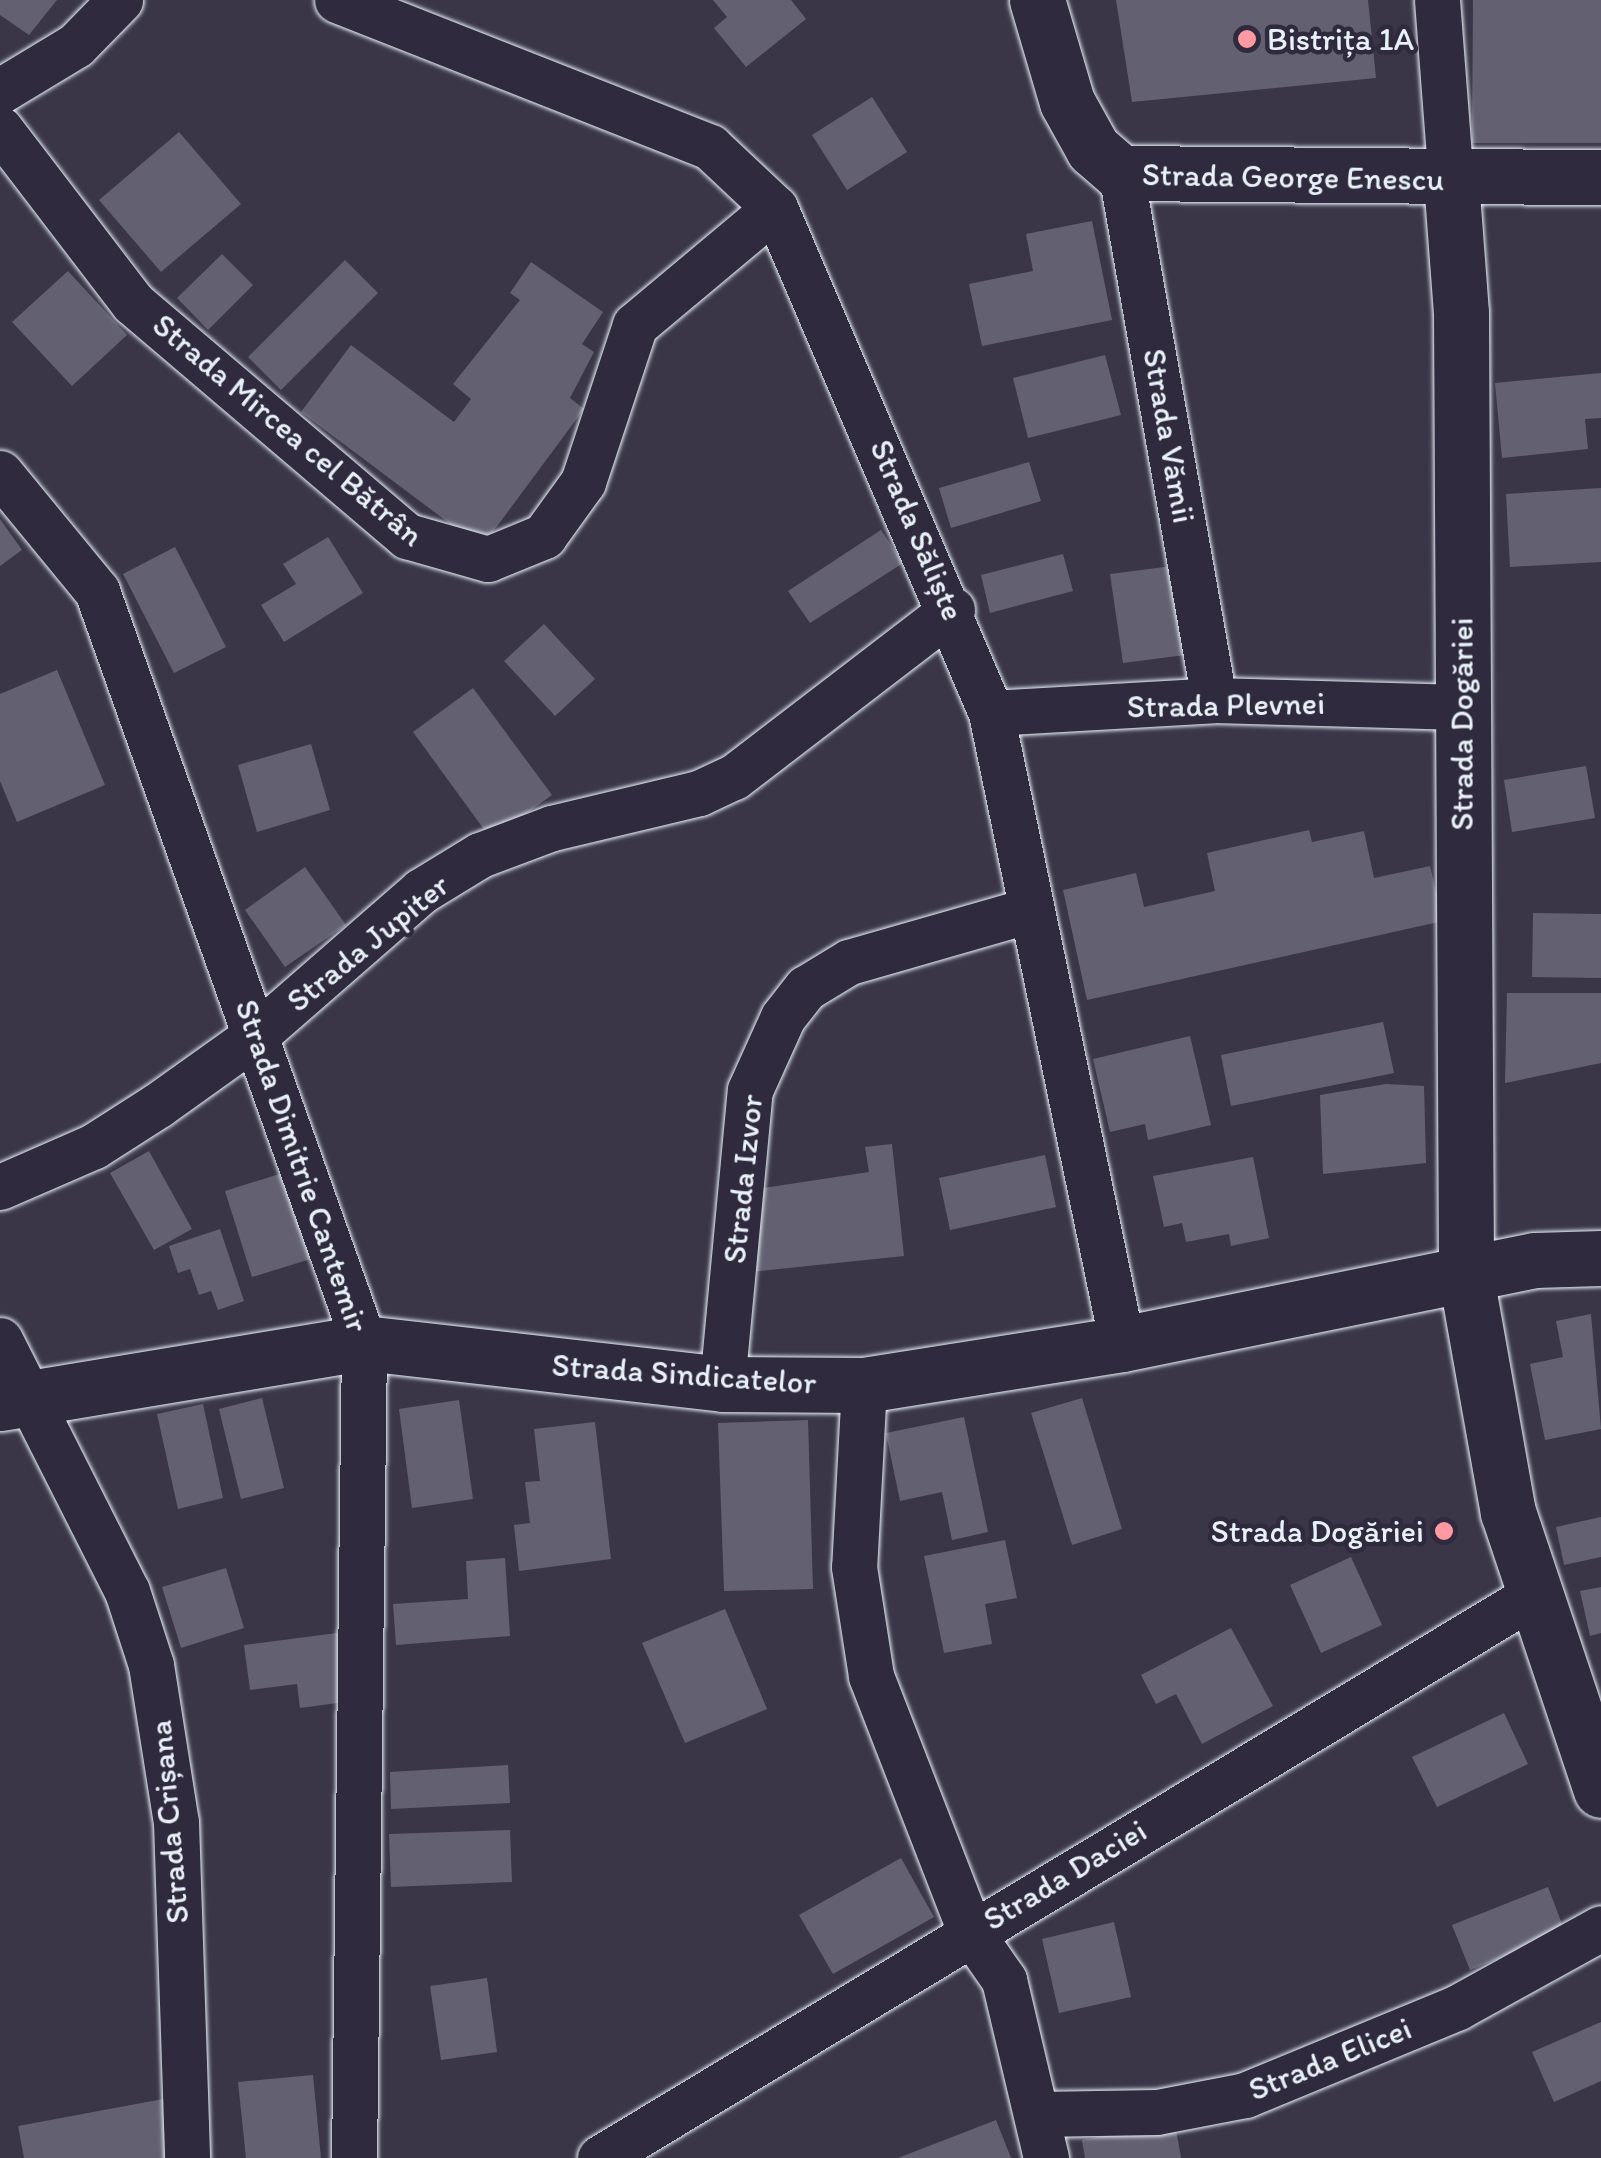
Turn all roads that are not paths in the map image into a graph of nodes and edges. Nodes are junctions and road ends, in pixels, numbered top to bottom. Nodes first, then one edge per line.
1 (120, 0) edge
2 (337, 0) edge
3 (1037, 0) edge
4 (1437, 0) edge
5 (0, 92) edge
6 (0, 129) edge
7 (1121, 173) junction
8 (1601, 176) edge
9 (1451, 180) junction
10 (776, 208) junction
11 (0, 474) edge
12 (952, 610) junction
13 (1214, 700) junction
14 (1462, 707) junction
15 (991, 713) junction
16 (1030, 910) junction
17 (256, 1035) junction
18 (0, 1188) edge
19 (1601, 1258) edge
20 (1466, 1277) junction
21 (0, 1340) edge
22 (364, 1344) junction
23 (1122, 1344) junction
24 (722, 1384) junction
25 (864, 1385) junction
26 (14, 1401) edge
27 (1532, 1596) junction
28 (1601, 1790) edge
29 (1601, 1928) edge
30 (970, 1931) junction
31 (1038, 2114) junction
32 (187, 2158) edge
33 (354, 2158) edge
34 (600, 2158) edge
35 (1046, 2158) edge

1 - 5 street
2 - 10 street, Strada Săliște
3 - 7 street, Strada George Enescu
4 - 9 street, Strada Dogăriei
6 - 10 street, Strada Mircea cel Bătrân
7 - 9 street, Strada George Enescu
7 - 13 street, Strada Vămii
8 - 9 street, Strada George Enescu
9 - 14 street, Strada Dogăriei
10 - 12 street, Strada Săliște
11 - 17 street, Strada Dimitrie Cantemir
12 - 15 street, Strada Săliște
12 - 17 street, Strada Jupiter
13 - 14 street, Strada Plevnei
13 - 15 street, Strada Plevnei
14 - 20 street, Strada Dogăriei
15 - 16 street, Strada Săliște
16 - 23 street, Strada Săliște
16 - 24 street, Strada Izvor
17 - 18 street, Strada Jupiter
17 - 22 street, Strada Dimitrie Cantemir
19 - 20 street, Strada Sindicatelor
20 - 23 street, Strada Sindicatelor
20 - 27 street, Strada Dogăriei
21 - 26 street, Strada Crișana
22 - 24 street, Strada Sindicatelor
22 - 26 street, Strada Sindicatelor
22 - 33 street, Strada Dimitrie Cantemir
23 - 25 street, Strada Sindicatelor
24 - 25 street, Strada Sindicatelor
25 - 30 street
26 - 32 street, Strada Crișana
27 - 28 street, Strada Dogăriei
27 - 30 street, Strada Daciei
29 - 31 street, Strada Elicei
30 - 31 street
30 - 34 street, Strada Daciei
31 - 35 street

